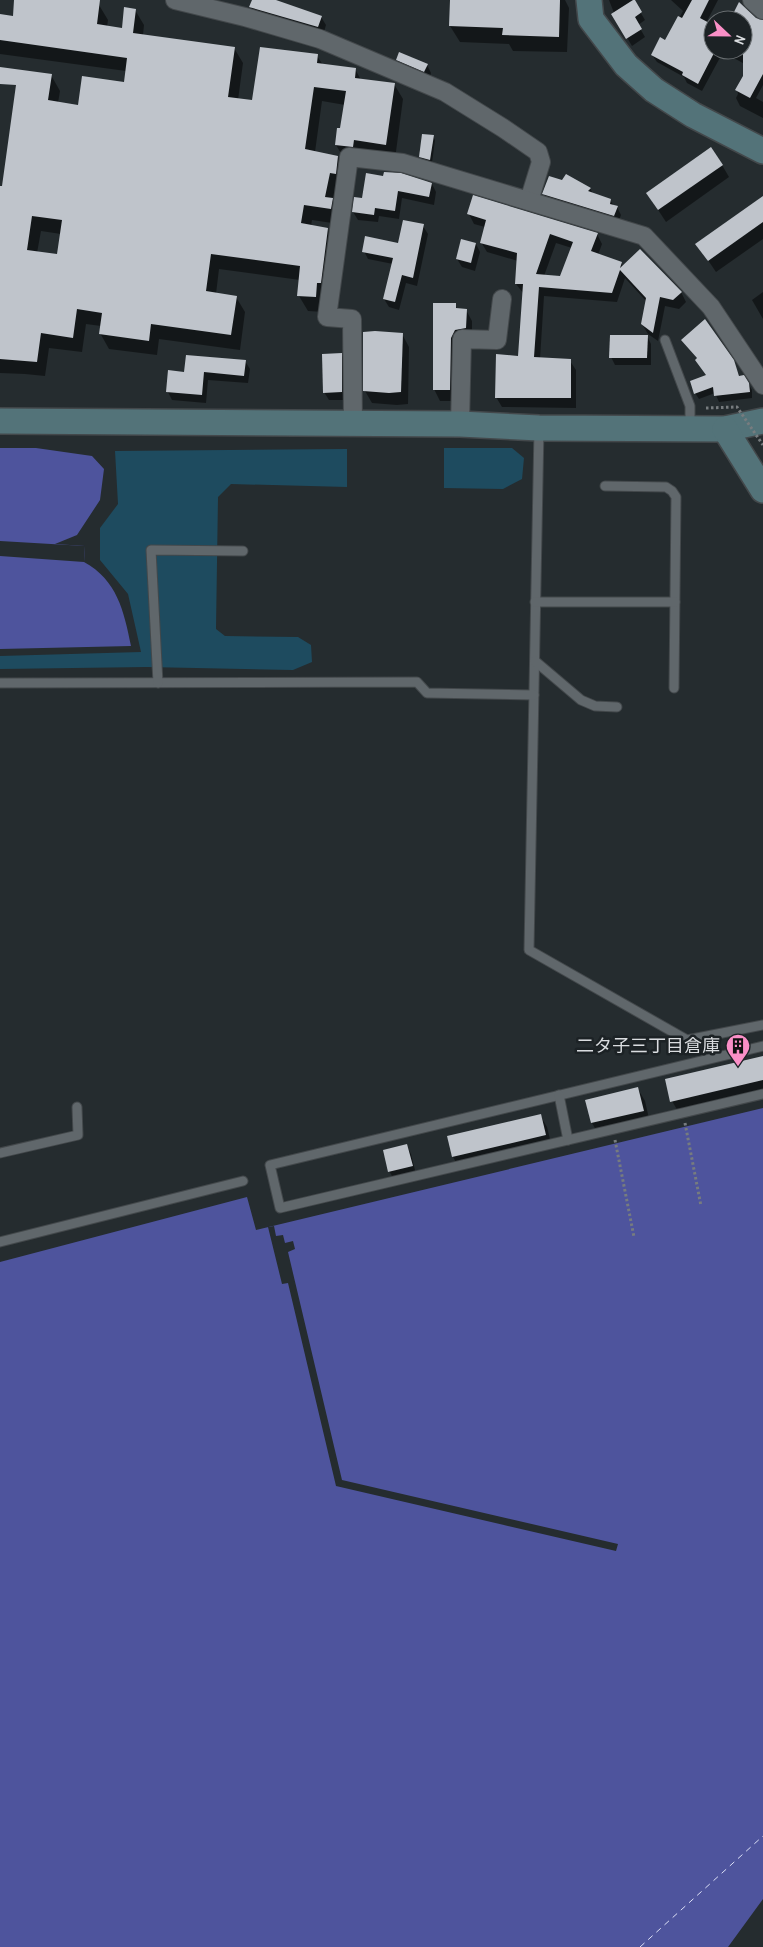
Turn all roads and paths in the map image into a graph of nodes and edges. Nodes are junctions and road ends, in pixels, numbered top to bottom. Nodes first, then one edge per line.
1 (175, 0) edge
2 (589, 0) edge
3 (752, 0) edge
4 (763, 10) edge
5 (763, 151) edge
6 (529, 201) junction
7 (502, 299) dead end
8 (665, 340) dead end
9 (763, 385) edge
10 (706, 408) dead end
11 (0, 421) edge
12 (763, 421) edge
13 (353, 424) junction
14 (460, 424) junction
15 (539, 428) junction
16 (690, 429) junction
17 (725, 429) junction
18 (763, 445) edge
19 (605, 486) dead end
20 (763, 490) edge
21 (242, 551) dead end
22 (536, 602) junction
23 (675, 602) junction
24 (534, 661) junction
25 (158, 682) junction
26 (0, 683) edge
27 (674, 688) dead end
28 (534, 695) junction
29 (617, 707) dead end
30 (763, 1025) edge
31 (763, 1046) edge
32 (763, 1094) edge
33 (558, 1095) junction
34 (77, 1107) dead end
35 (685, 1120) dead end
36 (614, 1136) dead end
37 (568, 1140) junction
38 (0, 1154) edge
39 (243, 1181) dead end
40 (701, 1206) dead end
41 (634, 1237) dead end
42 (0, 1242) edge

1 - 6 street
2 - 5 street
3 - 4 street
6 - 9 street
6 - 13 street
7 - 14 street
8 - 16 lane
10 - 18 path, bridge
11 - 13 street
12 - 17 street
13 - 14 street
14 - 15 street
15 - 16 street
15 - 22 lane
16 - 17 street
17 - 20 street
19 - 23 lane
21 - 25 lane
22 - 23 lane
22 - 24 lane
23 - 27 lane
24 - 28 lane
24 - 29 lane
25 - 26 lane
25 - 28 lane
28 - 30 lane
31 - 33 lane
32 - 37 lane
33 - 37 lane
33 - 37 lane
34 - 38 lane
35 - 40 path
36 - 41 path
39 - 42 lane

